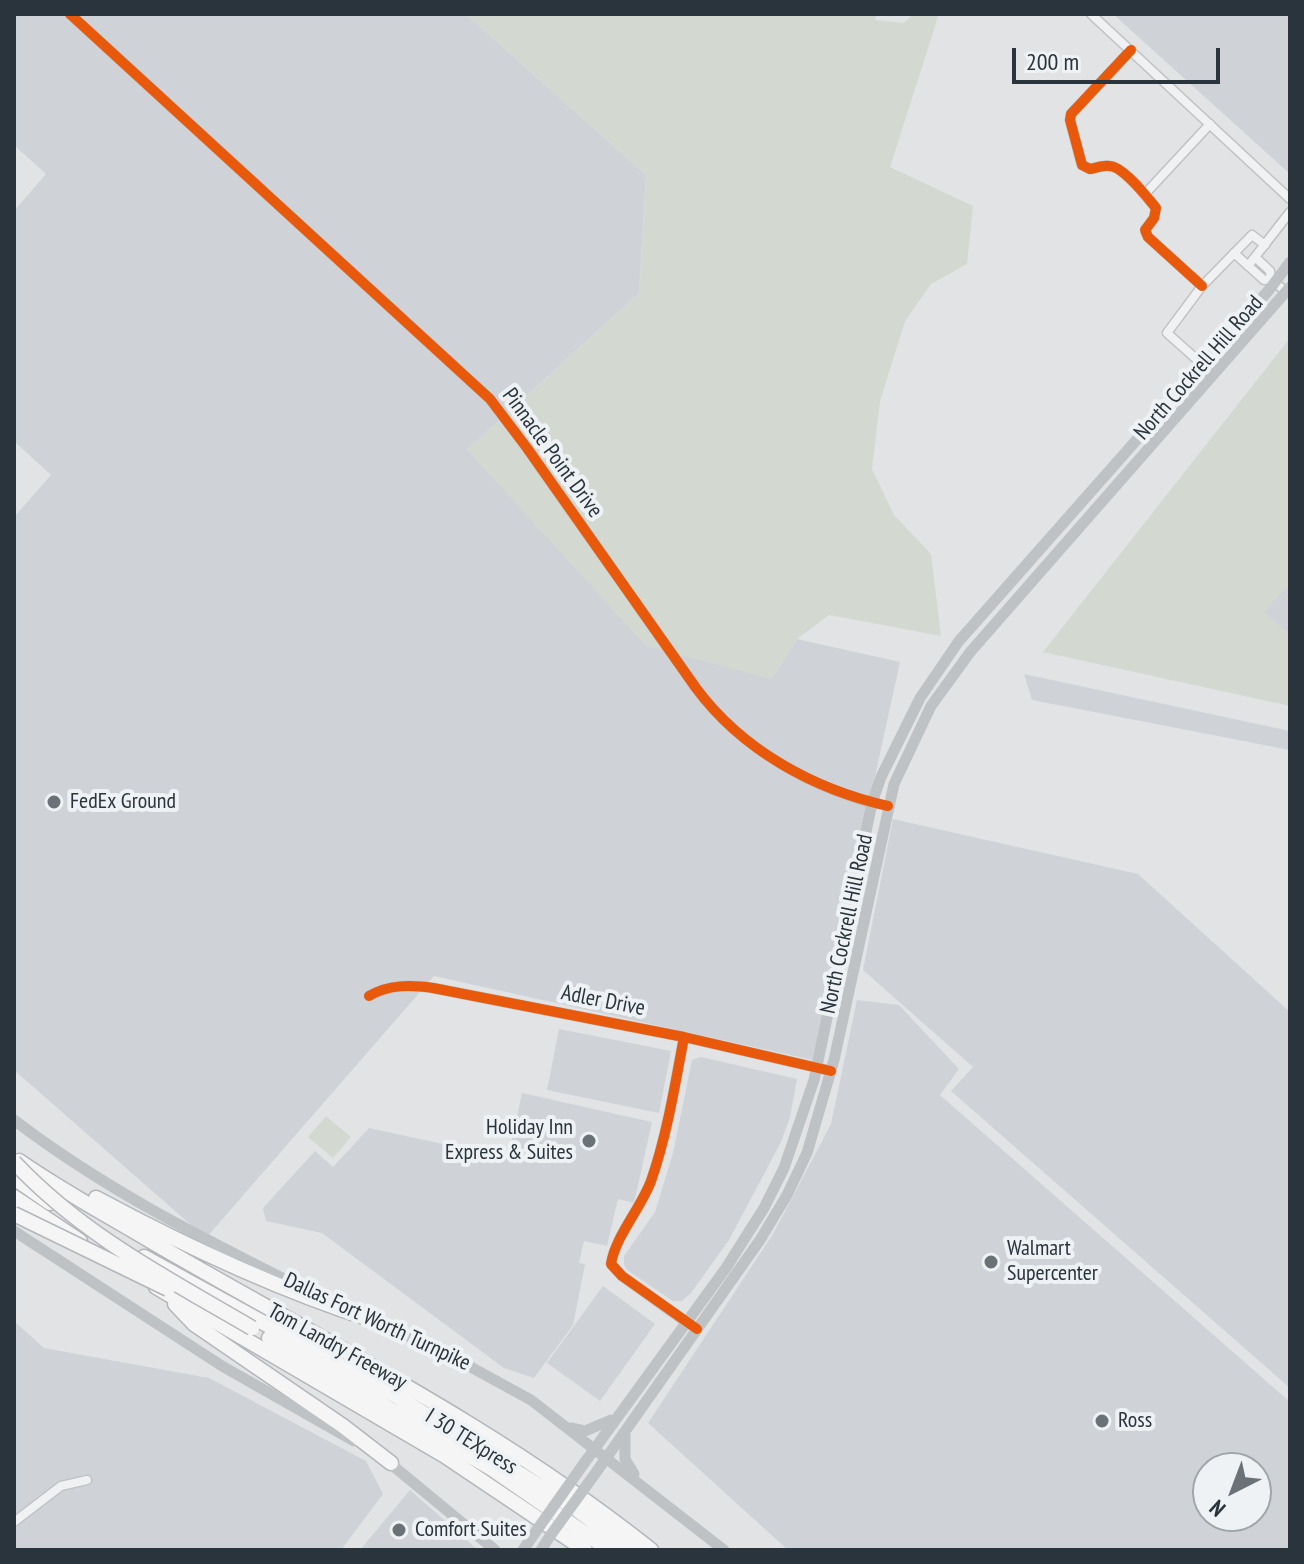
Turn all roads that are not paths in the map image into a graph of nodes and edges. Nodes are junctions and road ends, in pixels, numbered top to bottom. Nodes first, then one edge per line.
1 (70, 14) edge
2 (1091, 14) edge
3 (1131, 50) junction
4 (1210, 124) junction
5 (1145, 194) junction
6 (1290, 199) edge
7 (1290, 212) edge
8 (1265, 245) junction
9 (1234, 253) junction
10 (1255, 257) junction
11 (1290, 262) edge
12 (1248, 266) junction
13 (1273, 281) junction
14 (1202, 286) junction
15 (1288, 289) edge
16 (1203, 365) junction
17 (872, 803) junction
18 (888, 806) junction
19 (369, 996) dead end
20 (684, 1037) junction
21 (817, 1067) junction
22 (831, 1071) junction
23 (14, 1120) edge
24 (14, 1160) edge
25 (14, 1178) edge
26 (52, 1183) junction
27 (14, 1197) edge
28 (764, 1208) junction
29 (14, 1214) edge
30 (776, 1215) junction
31 (14, 1231) edge
32 (160, 1289) junction
33 (373, 1320) junction
34 (686, 1322) junction
35 (252, 1328) junction
36 (697, 1329) junction
37 (618, 1415) junction
38 (630, 1423) junction
39 (565, 1426) junction
40 (594, 1449) junction
41 (606, 1458) junction
42 (391, 1463) junction
43 (87, 1480) dead end
44 (648, 1489) junction
45 (14, 1522) edge
46 (492, 1549) edge
47 (523, 1550) edge
48 (541, 1550) edge
49 (585, 1550) edge
50 (609, 1550) edge
51 (630, 1550) edge
52 (651, 1550) edge
53 (724, 1550) edge

1 - 17 main road, Pinnacle Point Drive
2 - 3 street
3 - 4 street
3 - 5 street
4 - 5 street
4 - 6 street
5 - 14 street
7 - 8 street
8 - 9 street
8 - 10 street
9 - 12 street
9 - 14 street
10 - 12 street
10 - 13 street
11 - 13 main road, North Cockrell Hill Road
12 - 13 street
13 - 15 street
13 - 16 main road, North Cockrell Hill Road
14 - 16 street
15 - 18 main road, North Cockrell Hill Road
16 - 17 main road, North Cockrell Hill Road
17 - 18 main road, Pinnacle Point Drive
17 - 21 main road, North Cockrell Hill Road
18 - 22 main road, North Cockrell Hill Road
19 - 20 street, Adler Drive
20 - 21 street, Adler Drive
20 - 34 street
21 - 22 street, Adler Drive
21 - 28 main road, North Cockrell Hill Road
22 - 30 main road, North Cockrell Hill Road
23 - 33 main road, Dallas Fort Worth Turnpike
24 - 26 highway, Tom Landry Freeway
24 - 35 highway, bridge
25 - 51 highway, I 30 TEXpress
26 - 33 highway
26 - 52 highway, Tom Landry Freeway
27 - 32 highway, Tom Landry Freeway
28 - 30 main road
28 - 34 main road, North Cockrell Hill Road
29 - 35 highway, bridge
30 - 36 main road, North Cockrell Hill Road
31 - 42 main road
32 - 42 highway
32 - 49 highway, Tom Landry Freeway
33 - 39 main road, Dallas Fort Worth Turnpike
34 - 36 street
34 - 37 main road, North Cockrell Hill Road
35 - 50 highway
36 - 38 main road, North Cockrell Hill Road
37 - 39 main road
37 - 40 main road, North Cockrell Hill Road
38 - 41 main road, North Cockrell Hill Road
38 - 44 main road
39 - 40 main road, Dallas Fort Worth Turnpike
40 - 41 main road, Dallas Fort Worth Turnpike
40 - 47 main road, North Cockrell Hill Road, bridge
41 - 44 main road, Dallas Fort Worth Turnpike
41 - 48 main road, North Cockrell Hill Road, bridge
42 - 46 main road
43 - 45 street
44 - 53 main road, Dallas Fort Worth Turnpike

